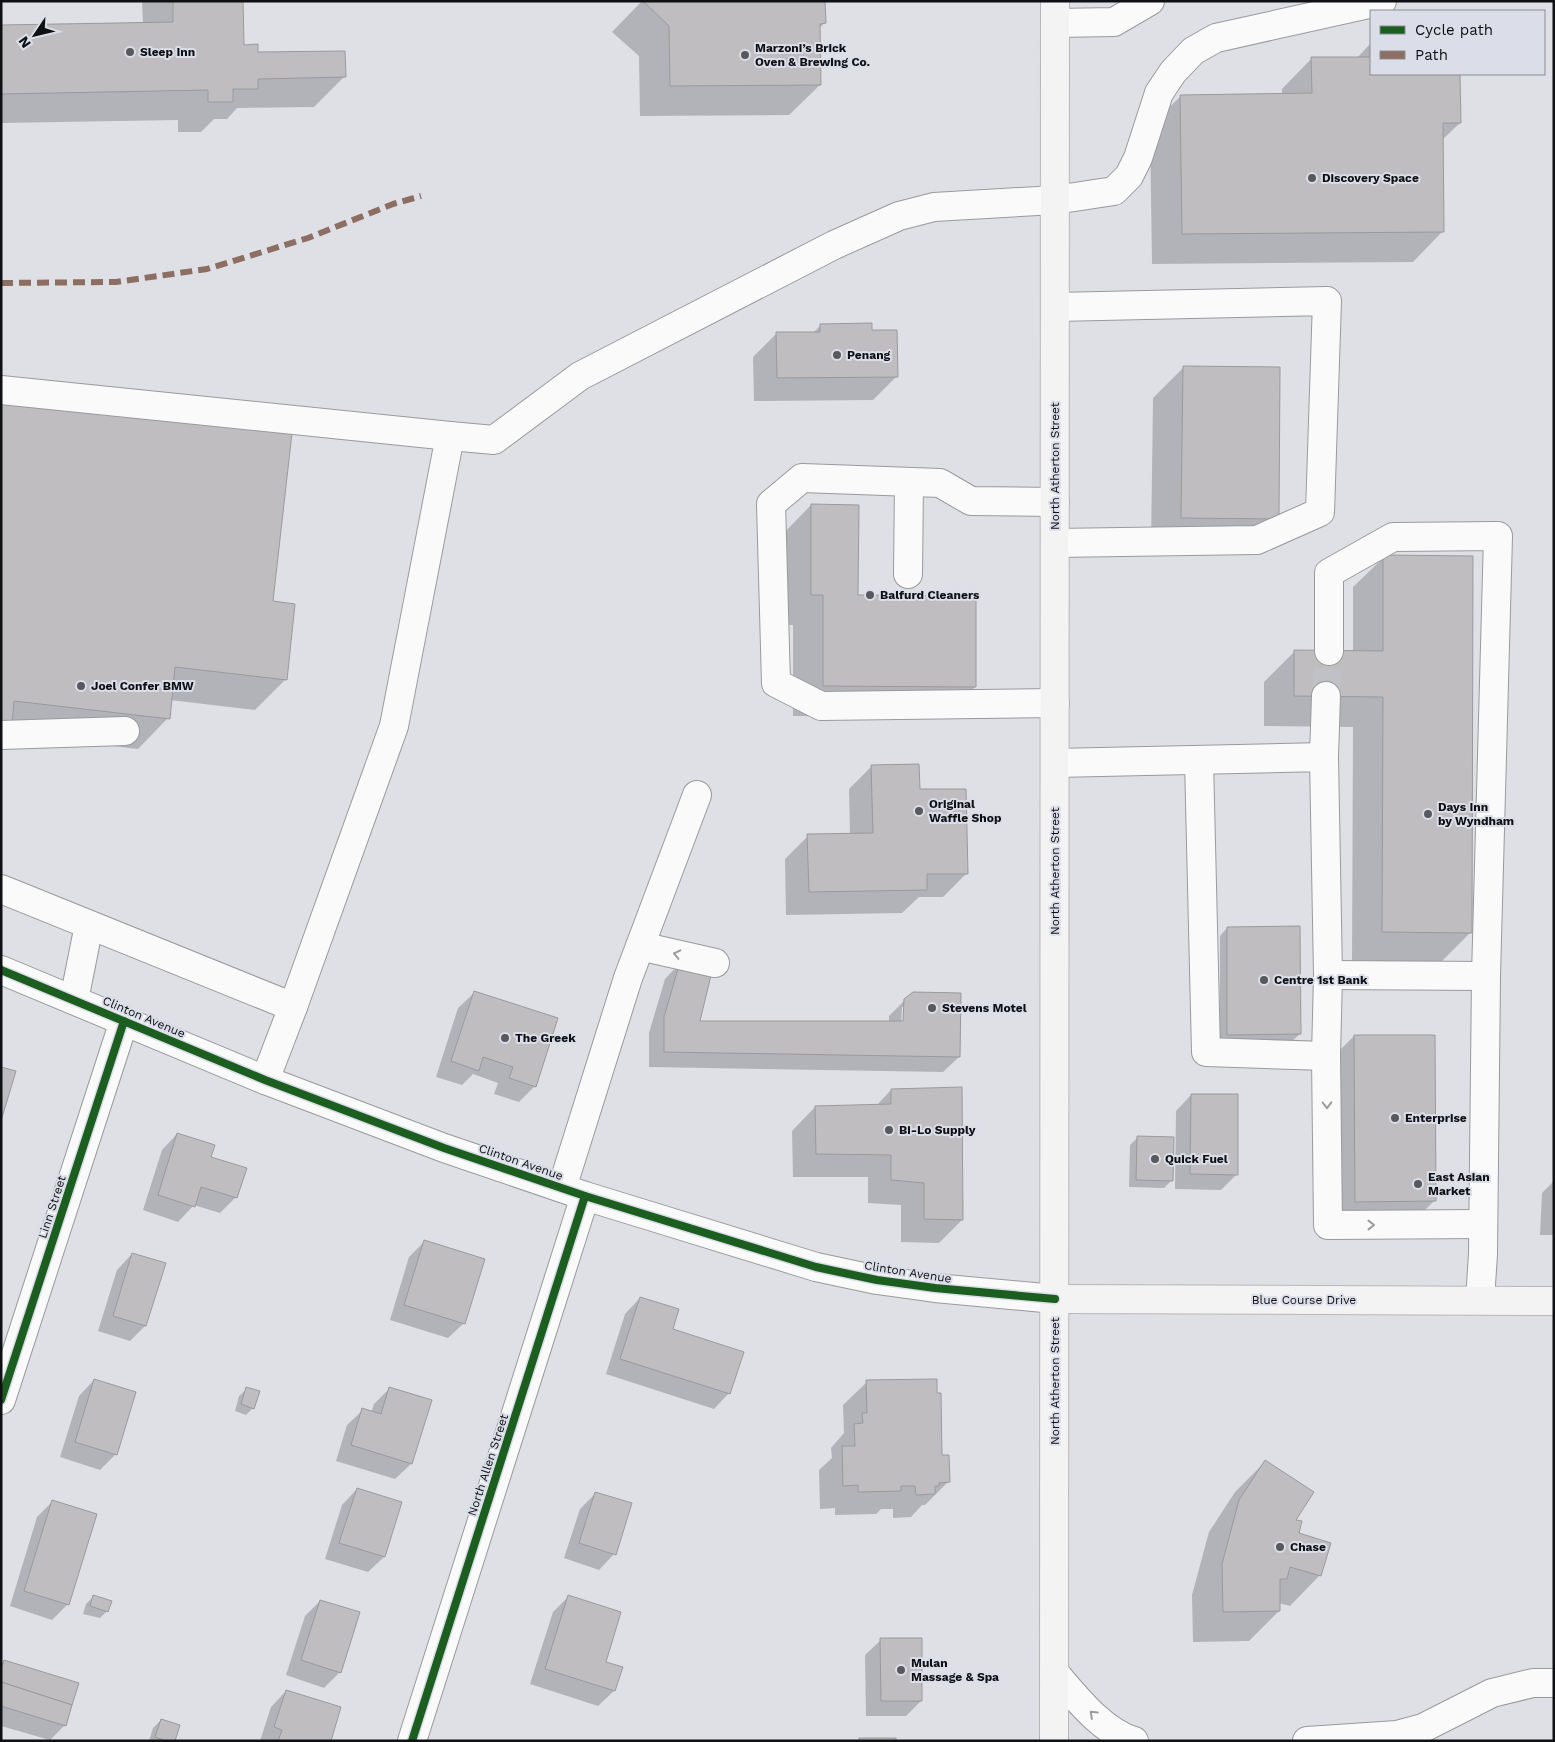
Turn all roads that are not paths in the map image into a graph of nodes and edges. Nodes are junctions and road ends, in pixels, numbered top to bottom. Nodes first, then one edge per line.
1 (1150, 1) edge
2 (1382, 1) edge
3 (1055, 12) edge
4 (1055, 200) junction
5 (1055, 307) junction
6 (1, 390) edge
7 (450, 436) junction
8 (909, 482) junction
9 (1055, 502) junction
10 (1055, 543) junction
11 (908, 574) dead end
12 (1329, 651) tunnel mouth
13 (1326, 696) tunnel mouth
14 (1055, 703) junction
15 (125, 731) dead end
16 (1, 735) edge
17 (1324, 757) junction
18 (1199, 760) junction
19 (1055, 762) junction
20 (697, 795) dead end
21 (1, 889) edge
22 (89, 925) junction
23 (640, 946) junction
24 (715, 963) dead end
25 (1, 970) edge
26 (1328, 975) junction
27 (1486, 976) junction
28 (74, 1000) junction
29 (293, 1008) junction
30 (124, 1021) junction
31 (1326, 1056) junction
32 (265, 1080) junction
33 (574, 1192) junction
34 (1483, 1224) junction
35 (1055, 1299) junction
36 (1480, 1300) junction
37 (1554, 1300) edge
38 (1, 1400) edge
39 (1054, 1672) junction
40 (1554, 1682) edge
41 (412, 1741) edge
42 (1054, 1741) edge
43 (1134, 1741) edge
44 (1307, 1741) edge

1 - 3 street
2 - 4 street
3 - 4 main road, North Atherton Street
4 - 5 main road, North Atherton Street
4 - 7 street
5 - 9 main road, North Atherton Street
5 - 10 street
6 - 7 street
7 - 29 street
8 - 9 street
8 - 11 street
8 - 14 street
9 - 10 main road, North Atherton Street
10 - 14 main road, North Atherton Street
12 - 27 street
13 - 17 street
14 - 19 main road, North Atherton Street
15 - 16 street
17 - 18 street
17 - 26 street
18 - 19 street
18 - 31 street
19 - 35 main road, North Atherton Street
20 - 23 street, North Allen Street
21 - 22 street
22 - 28 street
22 - 29 street
24 -> 23 street
23 - 33 street, North Allen Street
25 - 28 street, Clinton Avenue
26 - 27 street
26 - 31 street
27 - 34 street
28 - 30 street, Clinton Avenue
29 - 32 street
30 - 32 street, Clinton Avenue
30 - 38 street, Linn Street
31 -> 34 street
32 - 33 street, Clinton Avenue
33 - 35 street, Clinton Avenue
33 - 41 street, North Allen Street
34 - 36 street
35 - 36 main road, Blue Course Drive
35 - 39 main road, North Atherton Street
36 - 37 main road, Blue Course Drive
39 - 42 main road, North Atherton Street
43 -> 39 street
40 - 44 street

